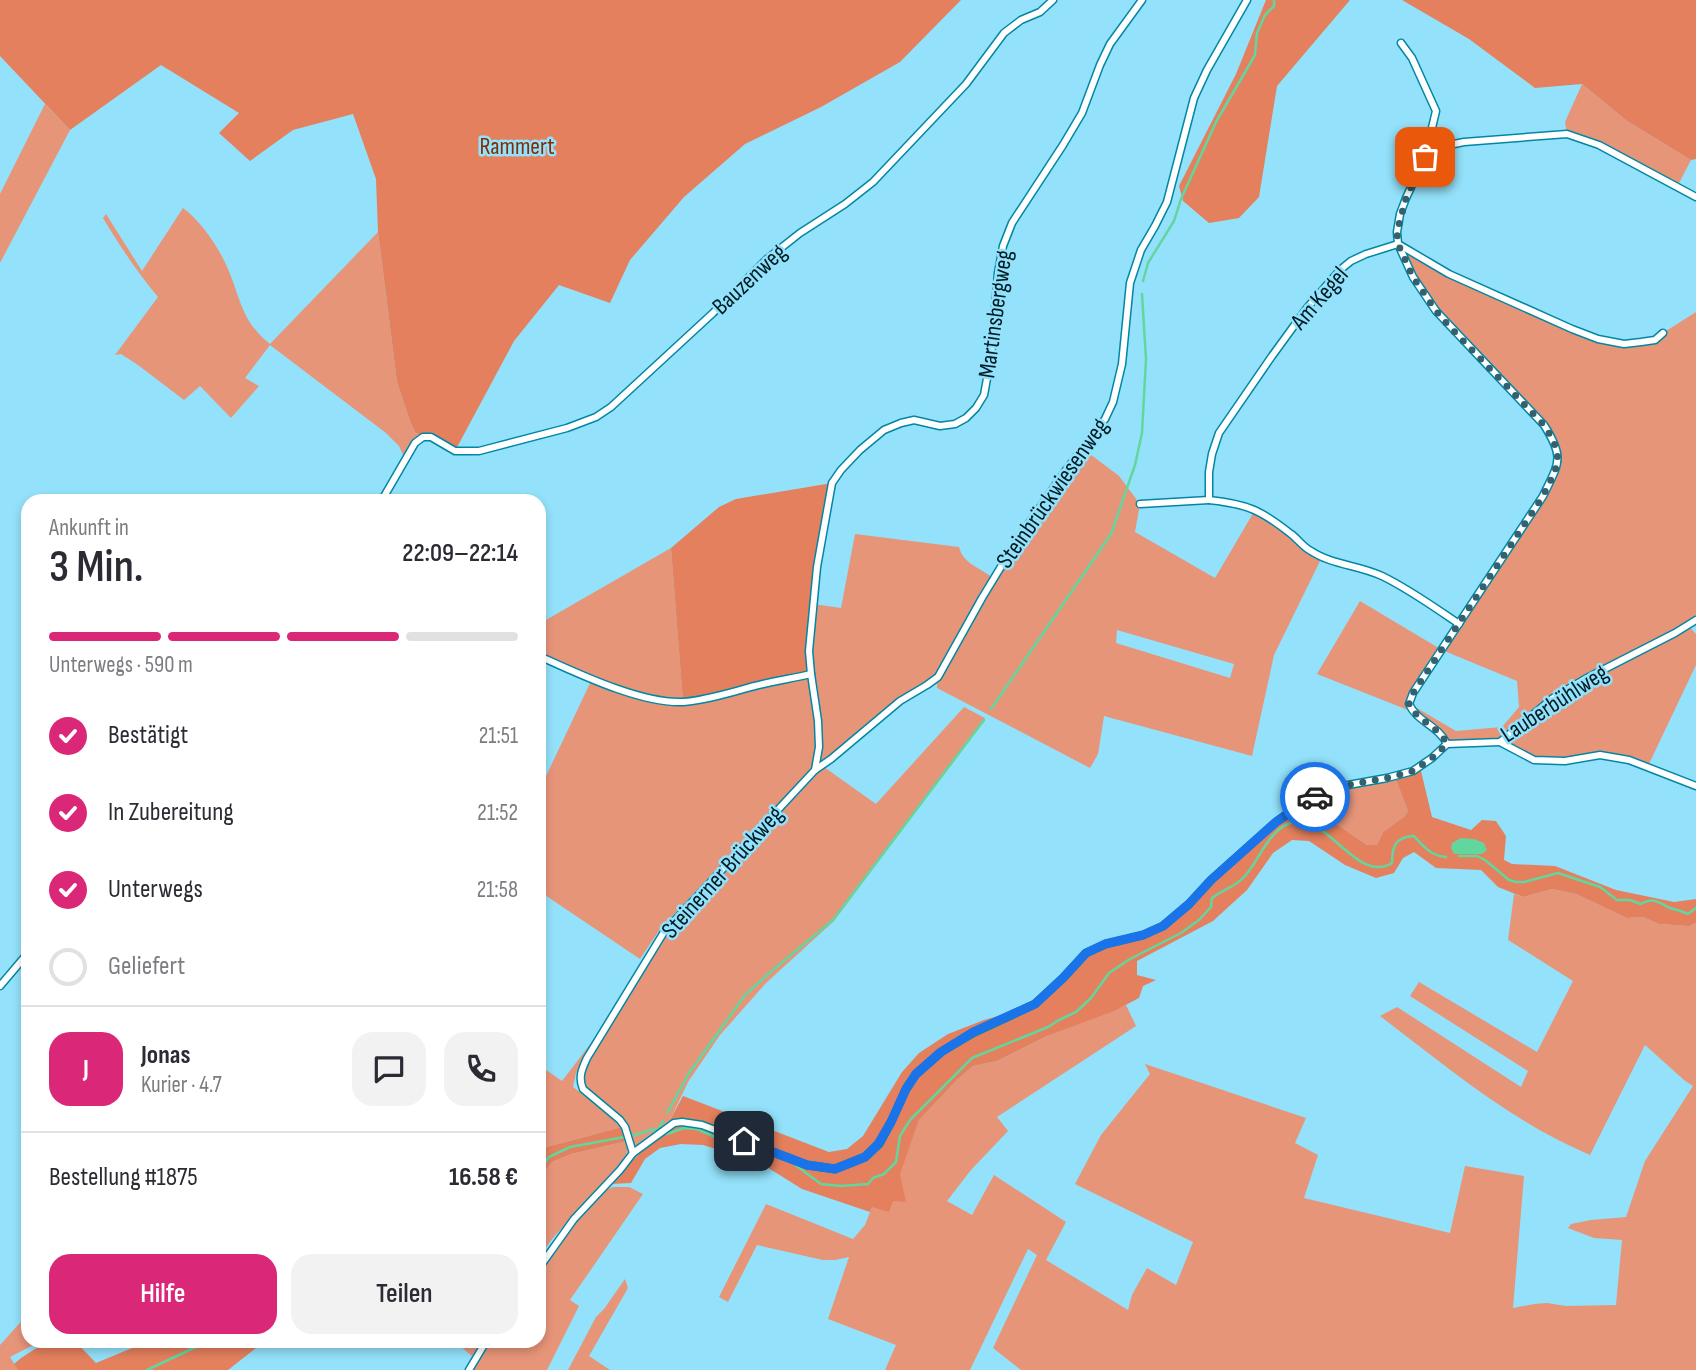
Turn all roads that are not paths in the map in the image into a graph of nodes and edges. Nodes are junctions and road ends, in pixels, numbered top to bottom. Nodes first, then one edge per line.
1 (1053, 0) edge
2 (1142, 0) edge
3 (1247, 0) edge
4 (1401, 43) dead end
5 (1425, 157) junction
6 (1696, 197) edge
7 (1398, 244) junction
8 (1663, 333) dead end
9 (385, 494) edge
10 (1209, 500) junction
11 (1140, 504) dead end
12 (1696, 620) edge
13 (1459, 624) junction
14 (546, 659) edge
15 (811, 674) junction
16 (1500, 742) junction
17 (1447, 744) junction
18 (815, 770) junction
19 (1696, 786) edge
20 (21, 961) edge
21 (0, 986) edge
22 (633, 1153) junction
23 (546, 1258) edge
24 (482, 1348) edge
25 (469, 1370) edge

1 - 9 street, Bauzenweg
2 - 15 street, Martinsbergweg
3 - 18 street, Steinbrückwiesenweg
4 - 5 street
5 - 6 street
5 - 7 street
7 - 8 street
7 - 10 street, Am Kegel
7 - 13 street
10 - 11 street
10 - 13 street
12 - 16 street, Lauberbühlweg
13 - 17 street
14 - 15 street
15 - 18 street, Martinsbergweg
16 - 17 street, Lauberbühlweg
16 - 19 street
17 - 22 street
18 - 22 street, Steinerner Brückweg
20 - 21 street
22 - 23 street
24 - 25 street

